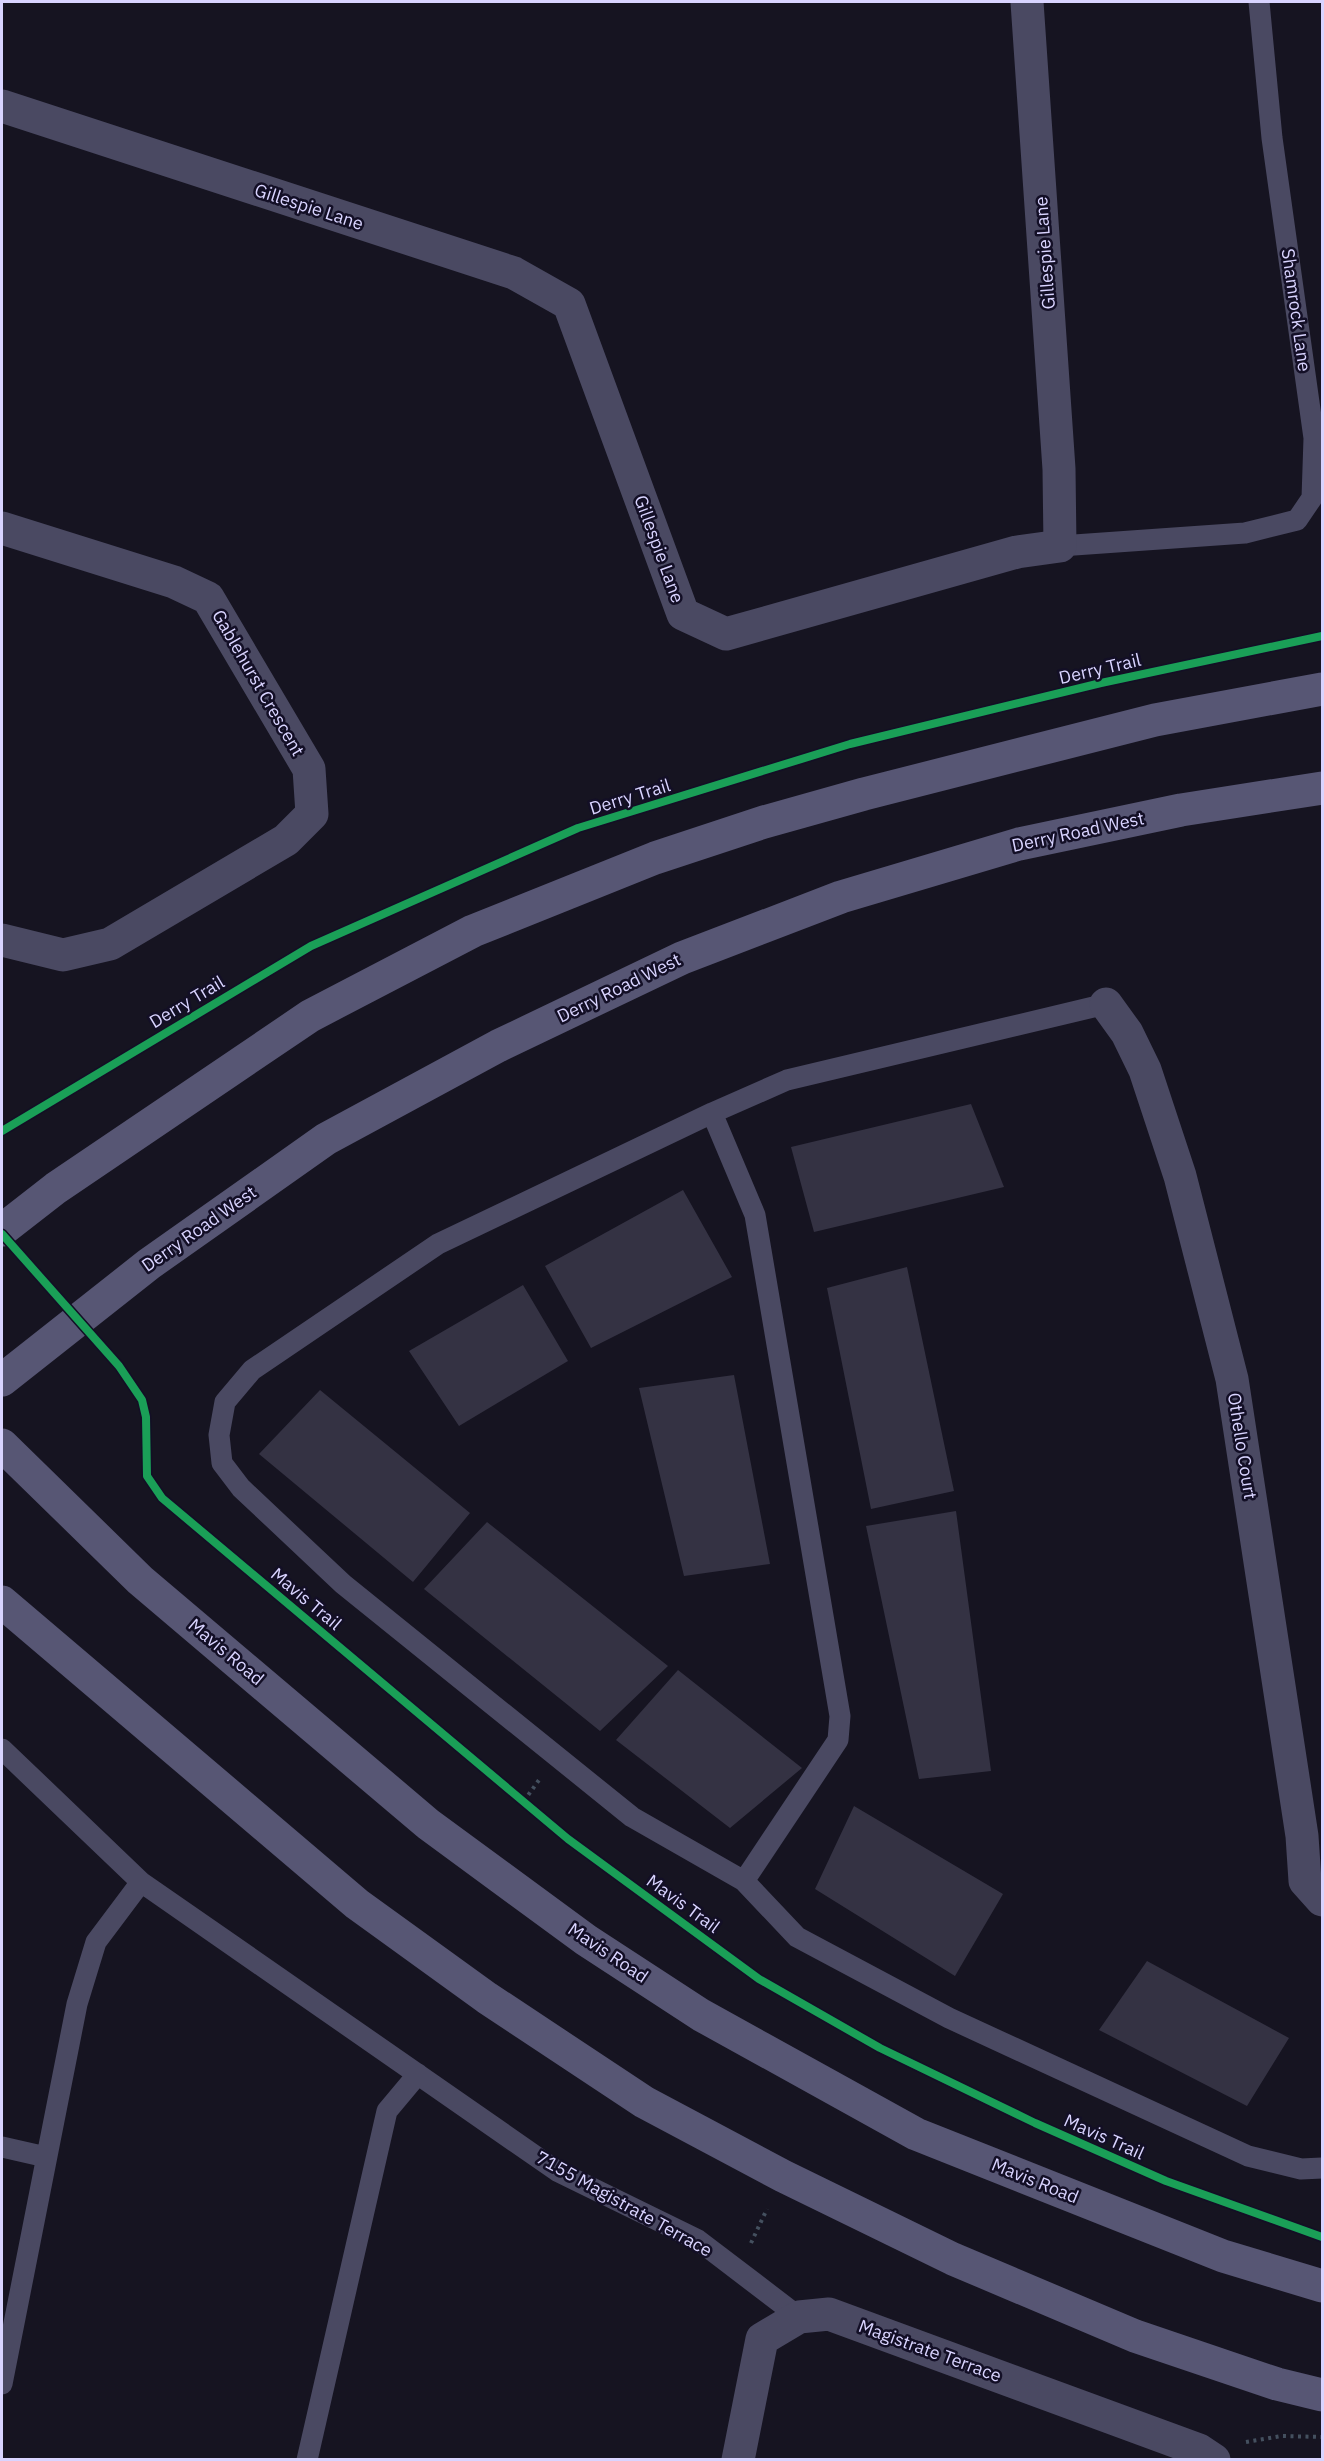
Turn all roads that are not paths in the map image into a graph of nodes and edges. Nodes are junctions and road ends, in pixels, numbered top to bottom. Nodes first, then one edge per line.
1 (1027, 2) edge
2 (1259, 2) edge
3 (2, 106) edge
4 (2, 528) edge
5 (1060, 546) junction
6 (1323, 689) edge
7 (1323, 788) edge
8 (2, 940) edge
9 (1106, 1004) joint
10 (712, 1113) junction
11 (2, 1230) edge
12 (2, 1380) edge
13 (2, 1445) edge
14 (2, 1602) edge
15 (2, 1749) edge
16 (744, 1881) junction
17 (141, 1882) junction
18 (1323, 1900) edge
19 (418, 2074) junction
20 (2, 2147) edge
21 (46, 2157) junction
22 (1323, 2168) edge
23 (1323, 2286) edge
24 (799, 2317) junction
25 (2, 2384) edge
26 (1323, 2395) edge
27 (1207, 2455) edge
28 (307, 2460) edge
29 (738, 2460) edge

1 - 5 street, Gillespie Lane
2 - 5 lane, Shamrock Lane
3 - 5 street, Gillespie Lane
4 - 8 street, Gablehurst Crescent
6 - 11 main road
7 - 12 main road, Derry Road West
9 - 10 lane
9 - 18 street, Othello Court
10 - 16 lane
10 - 16 lane
13 - 23 main road, Mavis Road
14 - 26 main road
15 - 17 lane, 7155 Magistrate Terrace
16 - 22 lane
17 - 19 lane, 7155 Magistrate Terrace
17 - 21 lane
19 - 24 lane, 7155 Magistrate Terrace
19 - 28 lane
20 - 21 lane
21 - 25 lane
24 - 27 street, Magistrate Terrace
24 - 29 street, Magistrate Terrace

